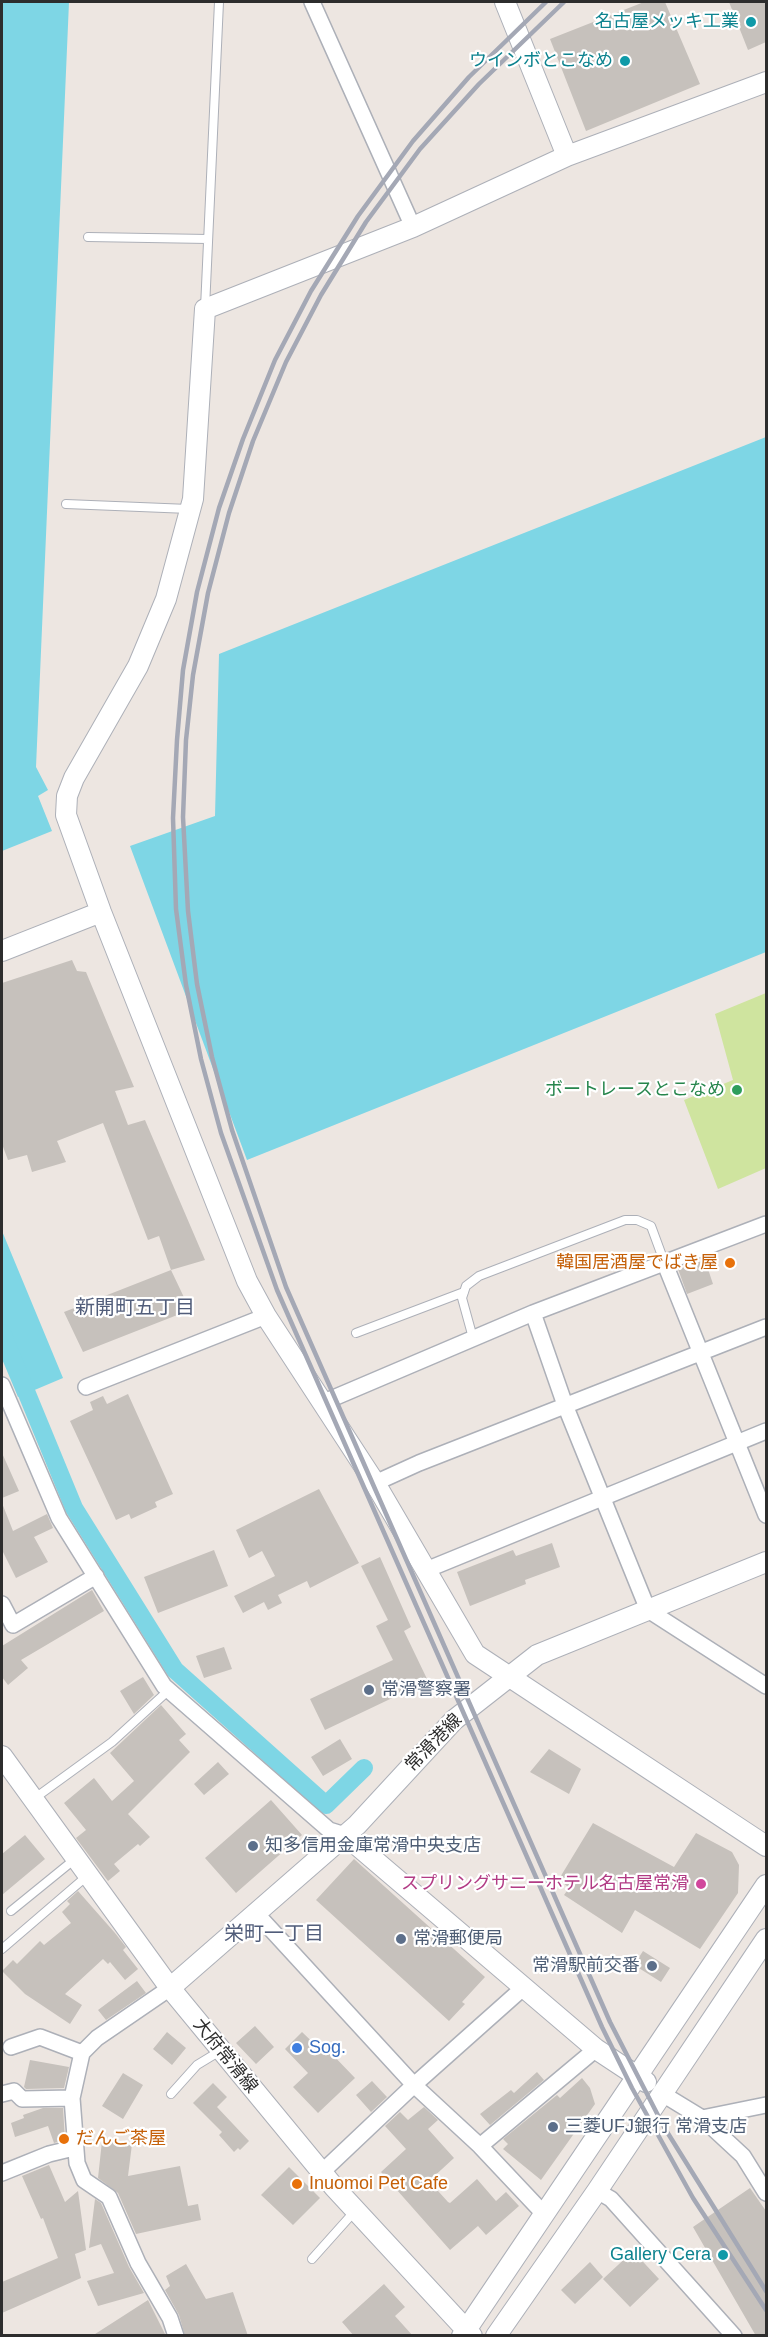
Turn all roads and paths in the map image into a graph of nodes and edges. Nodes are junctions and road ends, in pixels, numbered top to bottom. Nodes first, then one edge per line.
1 (219, 2) edge
2 (312, 2) edge
3 (505, 2) edge
4 (766, 82) edge
5 (567, 156) junction
6 (413, 227) junction
7 (88, 237) dead end
8 (208, 238) junction
9 (205, 309) junction
10 (66, 504) dead end
11 (190, 509) junction
12 (100, 912) junction
13 (2, 951) edge
14 (766, 1224) edge
15 (665, 1264) junction
16 (464, 1292) junction
17 (533, 1313) junction
18 (266, 1316) junction
19 (766, 1327) edge
20 (356, 1332) dead end
21 (474, 1338) junction
22 (701, 1353) junction
23 (2, 1385) edge
24 (86, 1387) dead end
25 (324, 1402) junction
26 (565, 1405) junction
27 (766, 1431) edge
28 (737, 1442) junction
29 (375, 1483) junction
30 (603, 1497) junction
31 (766, 1515) edge
32 (766, 1562) edge
33 (426, 1570) junction
34 (96, 1576) junction
35 (2, 1604) edge
36 (648, 1610) junction
37 (507, 1677) junction
38 (766, 1686) edge
39 (169, 1690) junction
40 (2, 1756) edge
41 (33, 1800) junction
42 (345, 1835) junction
43 (766, 1846) edge
44 (75, 1859) junction
45 (87, 1875) junction
46 (766, 1885) edge
47 (11, 1911) dead end
48 (255, 1912) junction
49 (766, 1939) edge
50 (2, 1949) edge
51 (170, 1988) junction
52 (523, 1988) junction
53 (6, 2048) edge
54 (596, 2049) junction
55 (221, 2050) junction
56 (82, 2053) junction
57 (637, 2076) junction
58 (414, 2085) junction
59 (661, 2093) junction
60 (2, 2094) edge
61 (171, 2094) dead end
62 (72, 2098) junction
63 (766, 2105) edge
64 (702, 2118) junction
65 (480, 2146) junction
66 (74, 2148) junction
67 (322, 2172) junction
68 (2, 2173) edge
69 (597, 2191) junction
70 (766, 2193) edge
71 (356, 2210) junction
72 (545, 2215) junction
73 (312, 2259) dead end
74 (467, 2334) edge
75 (176, 2336) edge
76 (496, 2336) edge
77 (734, 2336) edge

1 - 8 lane
2 - 6 street
3 - 5 street
4 - 5 street
5 - 6 street
6 - 9 street
7 - 8 lane
8 - 9 lane
9 - 11 street
10 - 11 lane
11 - 12 street
12 - 13 street
12 - 18 street
14 - 15 street
15 - 16 lane
15 - 17 street
15 - 22 street
16 - 20 lane
16 - 21 lane
17 - 21 street
17 - 26 street
18 - 24 street
18 - 25 street
19 - 22 street
21 - 25 street
22 - 26 street
22 - 28 street
23 - 34 street
25 - 29 street
26 - 29 street
26 - 30 street
27 - 28 street
28 - 30 street
28 - 31 street
29 - 33 street
30 - 33 street
30 - 36 street
32 - 36 street, 常滑港線
33 - 37 street
34 - 35 street
34 - 39 street
36 - 37 street, 常滑港線
36 - 38 street
37 - 42 street, 常滑港線
37 - 43 street
39 - 41 lane
39 - 42 street
40 - 41 street, 大府常滑線
41 - 44 street, 大府常滑線
42 - 48 street, 常滑港線
42 - 52 street
44 - 45 street, 大府常滑線
44 - 47 lane
45 - 50 lane
45 - 51 street, 大府常滑線
46 - 57 street
48 - 51 street, 常滑港線
48 - 58 street
49 - 59 street
51 - 55 street, 大府常滑線
51 - 56 street
52 - 54 street
52 - 58 street
53 - 56 street
54 - 57 street
54 - 65 street
55 - 61 lane
55 - 67 street, 大府常滑線
56 - 62 street
57 - 59 street
57 - 72 street
58 - 65 street
58 - 67 street
59 - 64 street
59 - 69 street
60 - 62 street
62 - 66 street
63 - 64 street
64 - 70 street
65 - 72 street
66 - 68 street
66 - 75 street
67 - 71 street, 大府常滑線
69 - 76 street
69 - 77 street
71 - 73 lane
71 - 74 street, 大府常滑線
72 - 74 street

